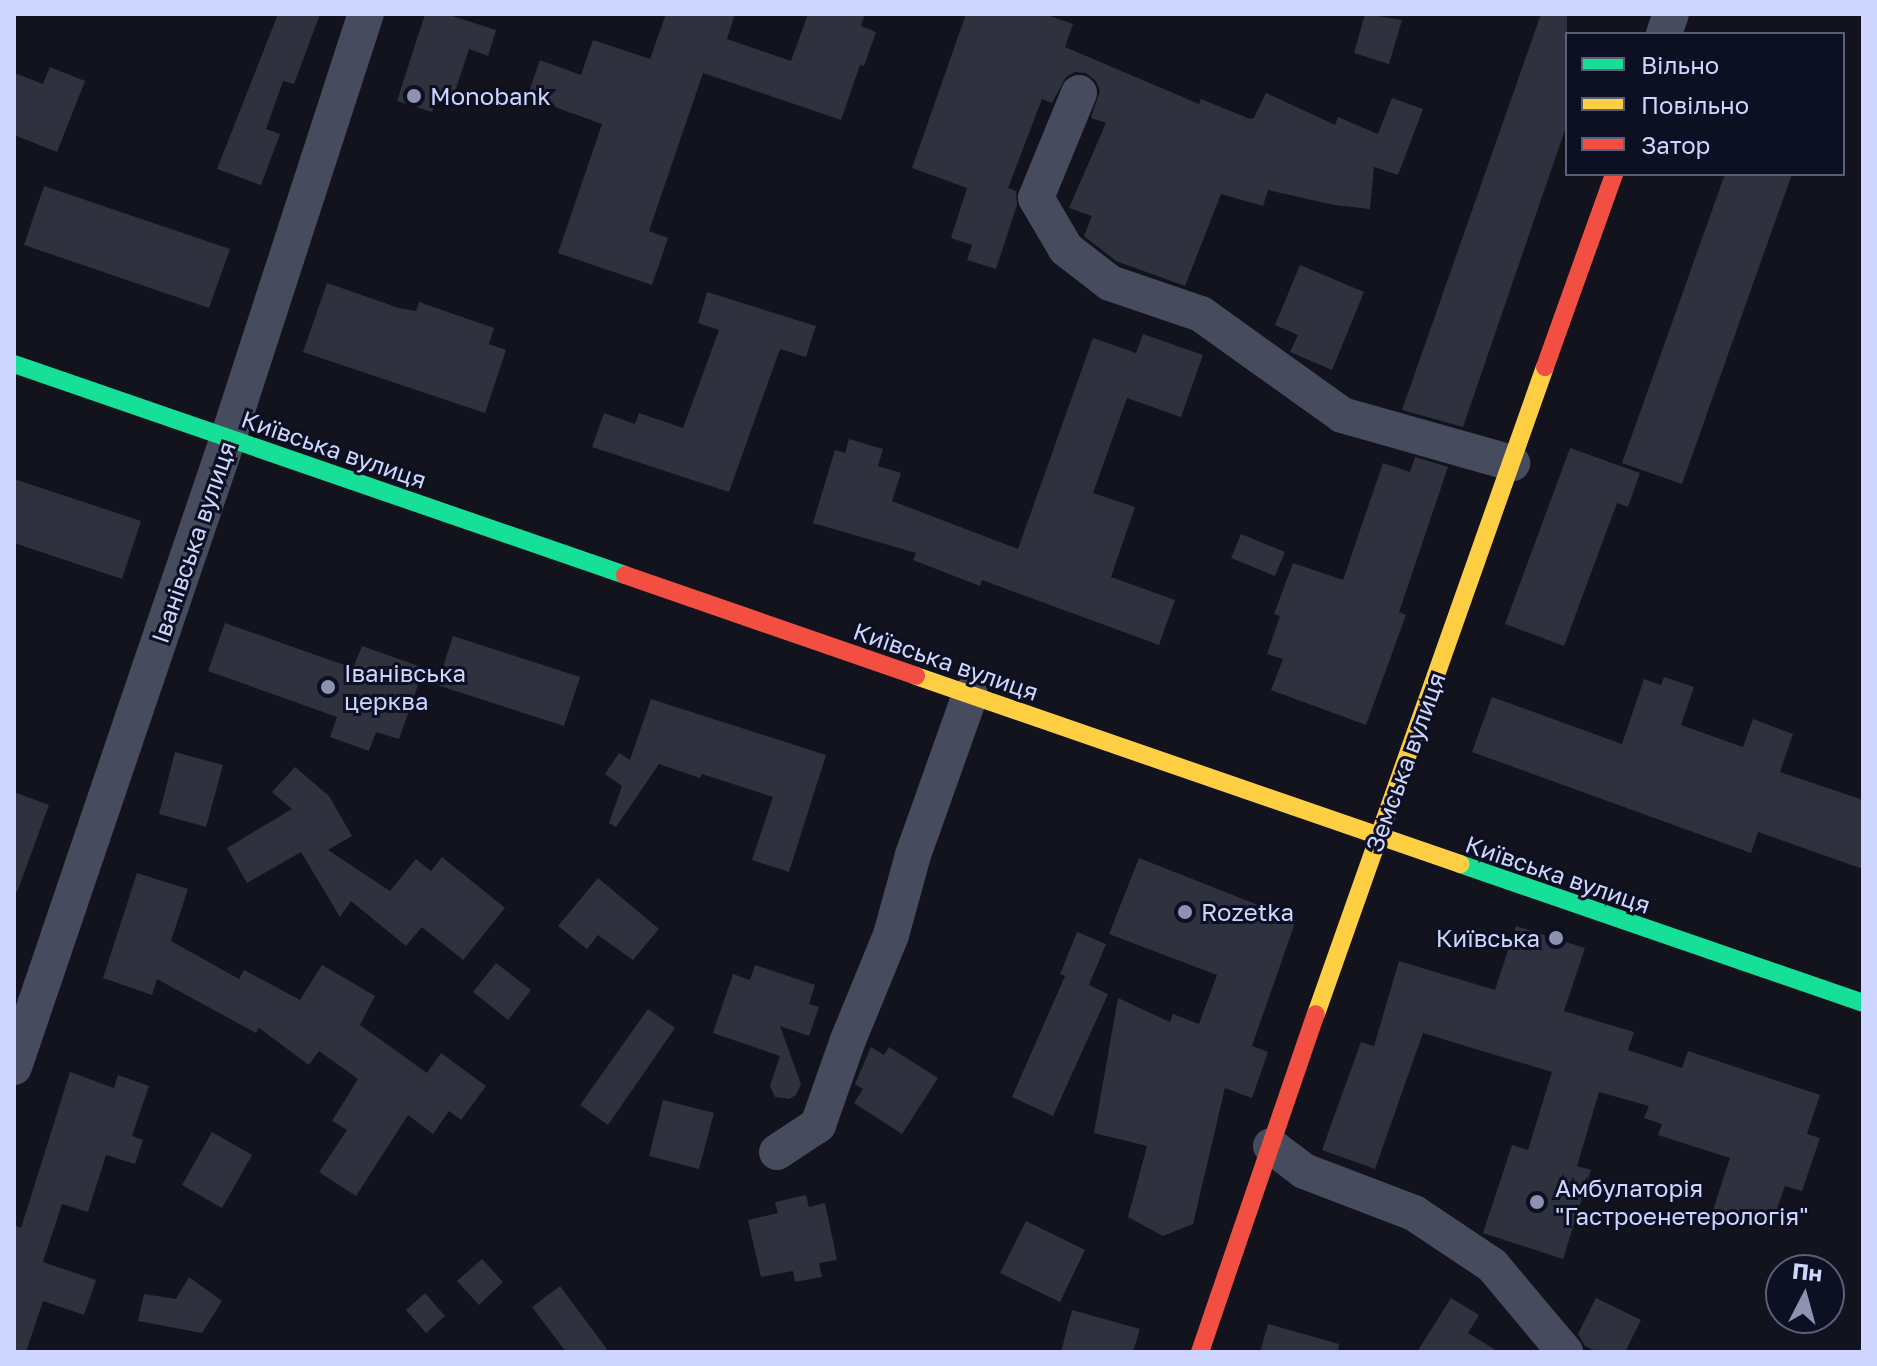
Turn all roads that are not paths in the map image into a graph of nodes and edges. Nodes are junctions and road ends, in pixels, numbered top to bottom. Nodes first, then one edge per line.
1 (366, 14) edge
2 (1079, 93) dead end
3 (1613, 176) edge
4 (14, 364) edge
5 (228, 438) junction
6 (1512, 463) junction
7 (970, 695) junction
8 (1379, 837) junction
9 (1863, 1003) edge
10 (14, 1067) edge
11 (1271, 1146) junction
12 (777, 1152) dead end
13 (1200, 1352) edge
14 (1565, 1352) edge

1 - 5 street, Іванівська вулиця
2 - 6 street
3 - 6 main road, Земська вулиця
4 - 5 main road, Київська вулиця
5 - 7 main road, Київська вулиця
5 - 10 street, Іванівська вулиця
6 - 8 main road, Земська вулиця
7 - 8 main road, Київська вулиця
7 - 12 street
8 - 9 main road, Київська вулиця
8 - 11 main road, Земська вулиця
11 - 13 main road, Земська вулиця
11 - 14 street

